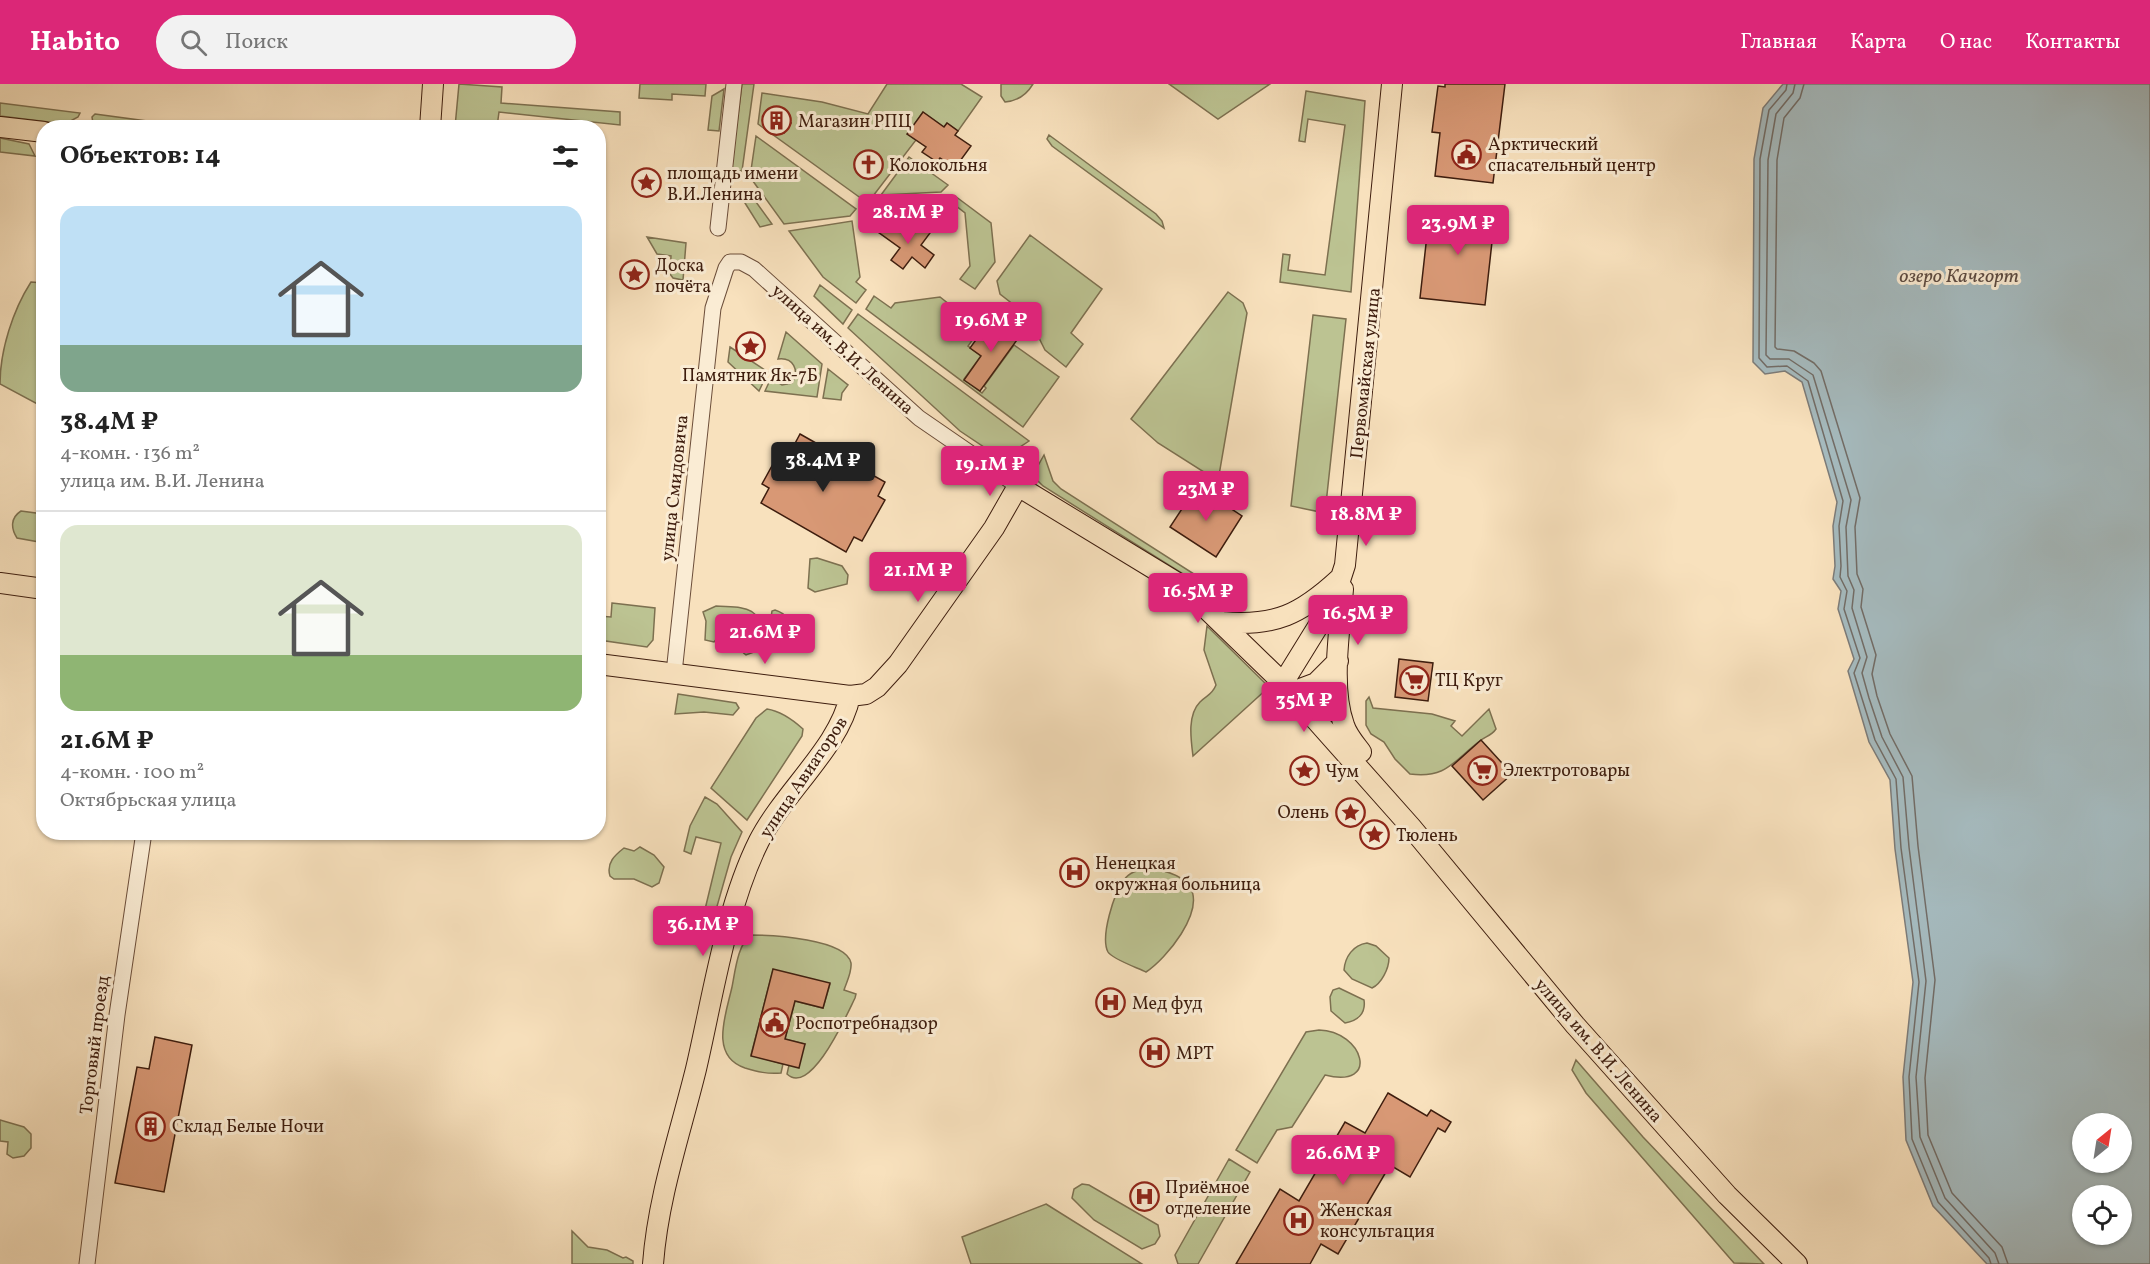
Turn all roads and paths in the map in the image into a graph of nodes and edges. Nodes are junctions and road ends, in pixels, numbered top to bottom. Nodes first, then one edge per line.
1 (433, 84) edge
2 (734, 84) edge
3 (1392, 84) edge
4 (431, 120) edge
5 (0, 127) edge
6 (36, 131) edge
7 (718, 228) dead end
8 (713, 308) joint
9 (1018, 486) junction
10 (1343, 571) junction
11 (0, 584) edge
12 (36, 589) edge
13 (1222, 622) junction
14 (1338, 661) junction
15 (606, 665) edge
16 (674, 673) junction
17 (1288, 687) junction
18 (850, 696) junction
19 (1411, 827) junction
20 (143, 840) edge
21 (87, 1264) edge
22 (653, 1264) edge
23 (1797, 1264) edge

1 - 4 main road
2 - 7 street
3 - 10 main road, Первомайская улица
5 - 6 main road
8 - 9 street, улица им. В.И. Ленина
8 - 16 street, улица Смидовича
9 - 13 main road, улица им. В.И. Ленина
9 - 18 main road, улица Авиаторов
10 - 13 main road
10 - 14 main road
10 - 17 main road, Первомайская улица
11 - 12 main road
13 - 17 main road, улица им. В.И. Ленина
14 - 17 main road
14 - 19 main road
15 - 16 main road
16 - 18 main road
17 - 19 main road, улица им. В.И. Ленина
18 - 22 main road, улица Авиаторов
19 - 23 main road, улица им. В.И. Ленина
20 - 21 street, Торговый проезд

